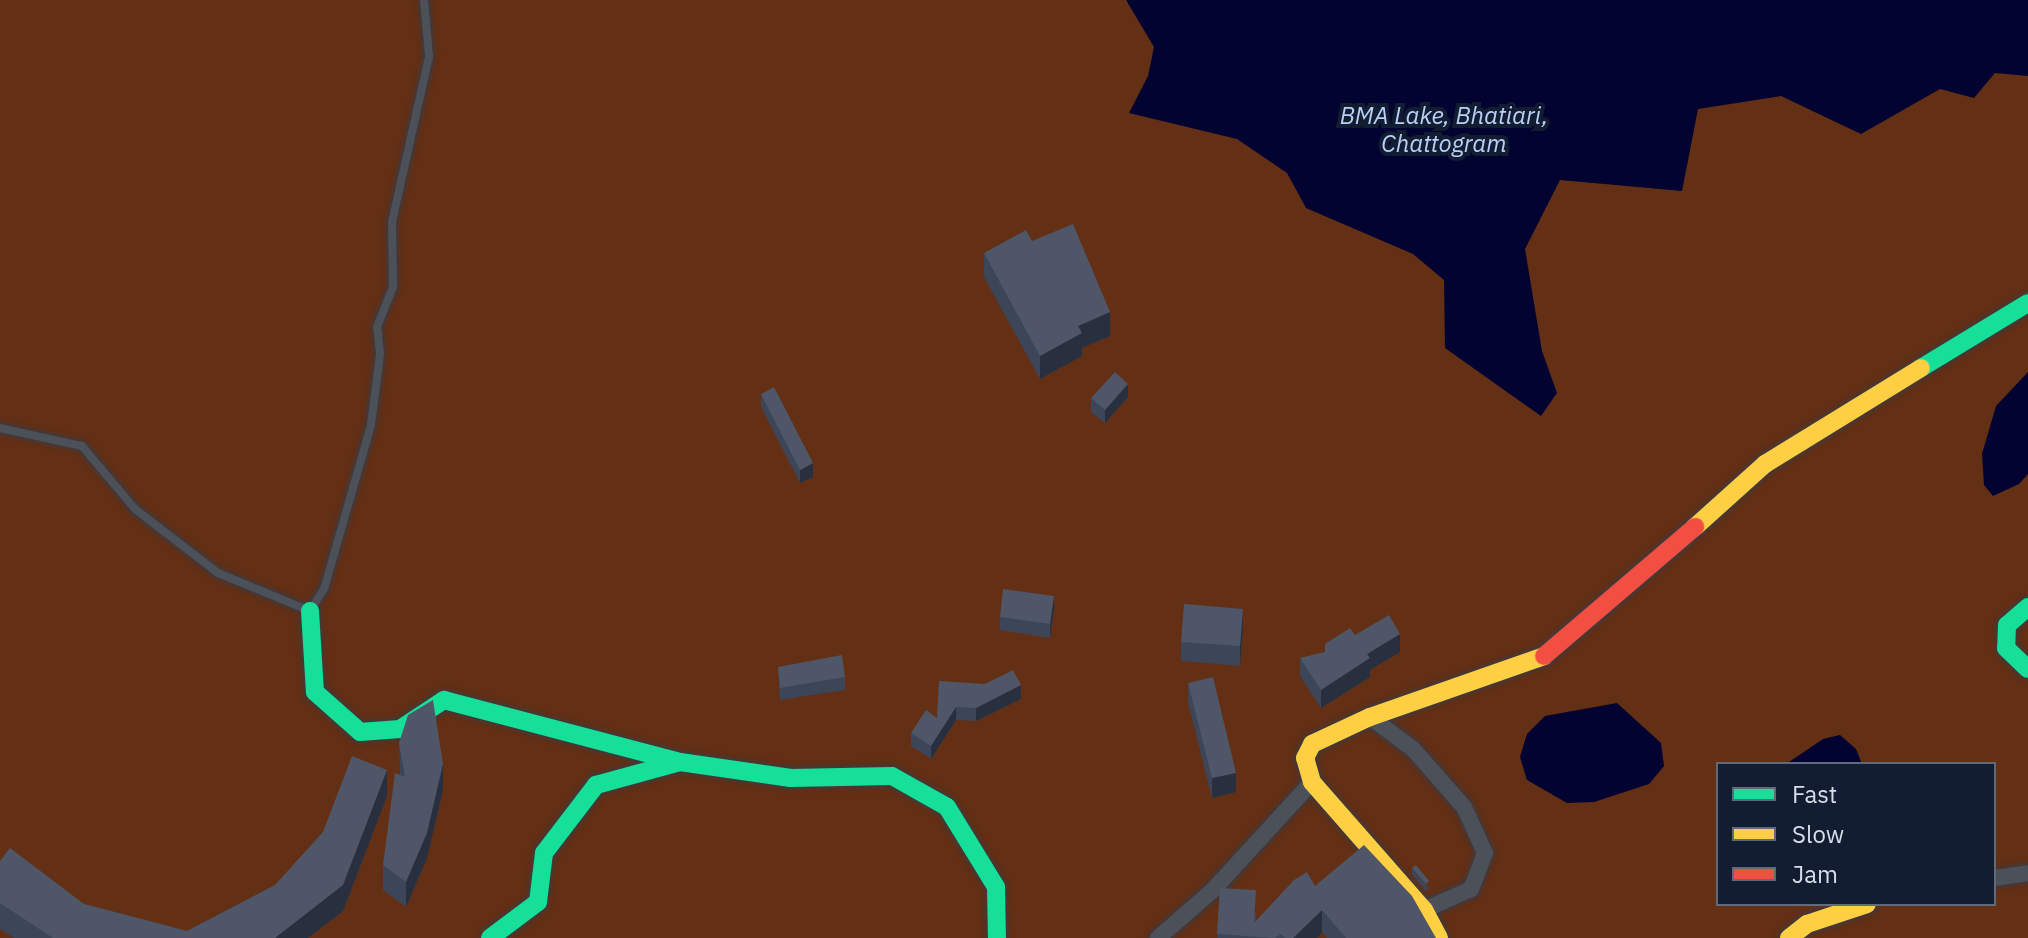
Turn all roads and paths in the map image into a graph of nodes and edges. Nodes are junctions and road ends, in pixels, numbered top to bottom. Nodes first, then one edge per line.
1 (424, 0) edge
2 (2028, 303) edge
3 (0, 428) edge
4 (2028, 607) edge
5 (310, 611) junction
6 (2028, 669) edge
7 (1370, 717) junction
8 (680, 762) junction
9 (1312, 782) junction
10 (2028, 873) edge
11 (1996, 878) edge
12 (1861, 906) edge
13 (1424, 910) junction
14 (490, 938) edge
15 (997, 938) edge
16 (1158, 938) edge
17 (1439, 938) edge
18 (1789, 938) edge

1 - 5 lane
2 - 7 street
3 - 5 lane
4 - 6 street
5 - 8 street
7 - 9 street
7 - 13 street
8 - 14 street
8 - 15 street
9 - 13 street
9 - 16 street
10 - 11 street
12 - 18 street
13 - 17 street

